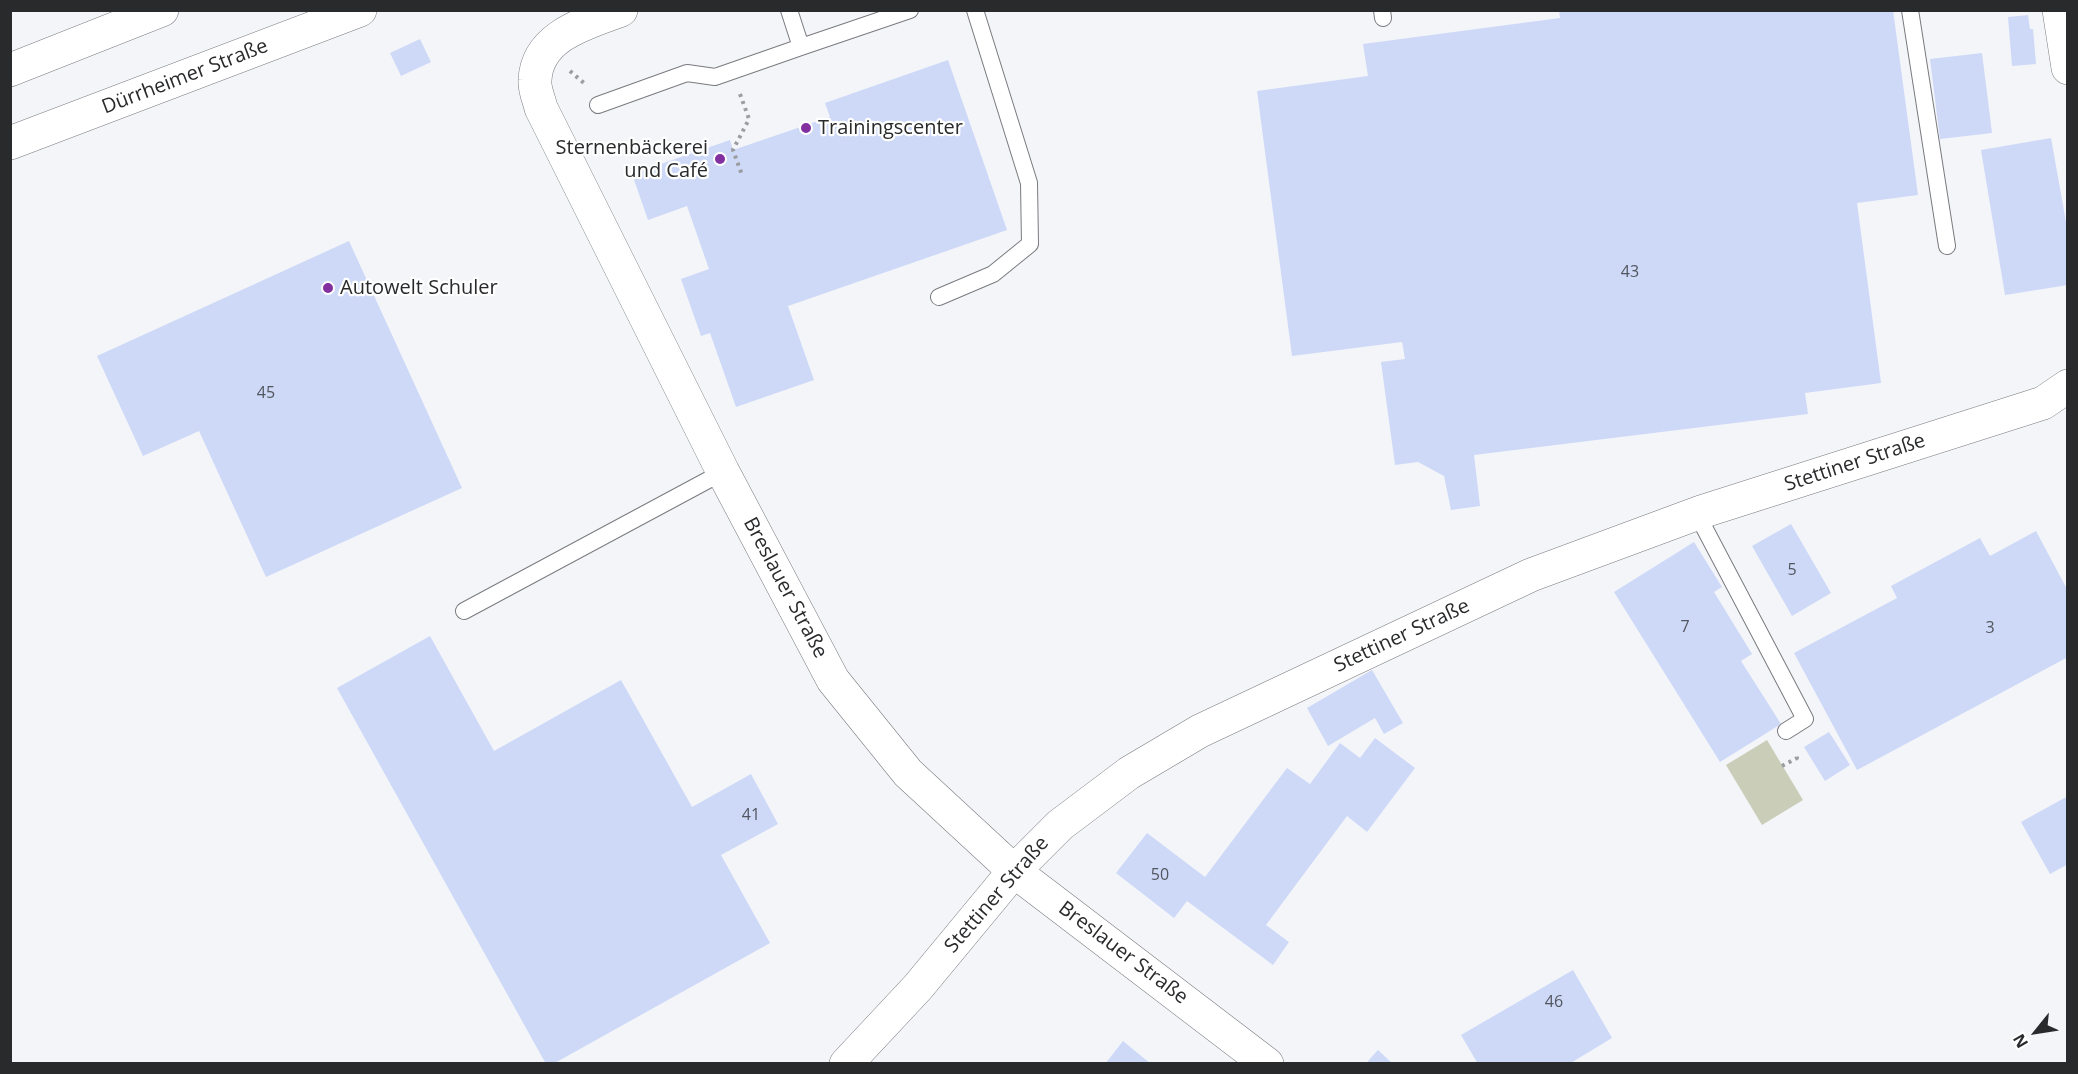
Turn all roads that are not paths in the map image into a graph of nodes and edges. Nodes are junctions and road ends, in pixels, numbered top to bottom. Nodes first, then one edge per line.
1 (162, 10) edge
2 (360, 10) edge
3 (621, 10) edge
4 (789, 10) edge
5 (910, 10) edge
6 (975, 10) edge
7 (1910, 10) edge
8 (2059, 10) edge
9 (801, 47) junction
10 (2067, 68) edge
11 (10, 70) edge
12 (598, 105) dead end
13 (10, 143) edge
14 (1947, 246) dead end
15 (939, 297) dead end
16 (2067, 386) edge
17 (723, 472) junction
18 (1697, 514) junction
19 (464, 611) dead end
20 (1786, 731) dead end
21 (1014, 871) junction
22 (846, 1064) edge
23 (1267, 1064) edge

1 - 11 street
2 - 13 street, Dürrheimer Straße
3 - 17 street, Breslauer Straße
4 - 9 lane
5 - 9 lane
6 - 15 lane
7 - 14 lane
8 - 10 street
9 - 12 lane
16 - 18 street, Stettiner Straße
17 - 19 lane
17 - 21 street, Breslauer Straße
18 - 20 lane
18 - 21 street, Stettiner Straße
21 - 22 street, Stettiner Straße
21 - 23 street, Breslauer Straße

